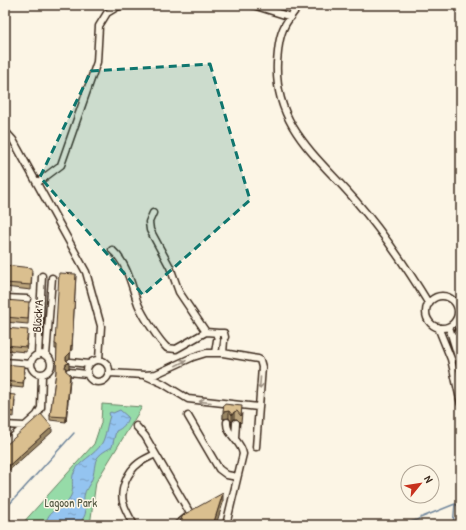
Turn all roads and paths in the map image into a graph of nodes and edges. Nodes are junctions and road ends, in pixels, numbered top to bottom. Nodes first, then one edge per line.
1 (123, 5) edge
2 (253, 5) edge
3 (299, 5) edge
4 (291, 17) junction
5 (5, 131) edge
6 (37, 183) junction
7 (153, 213) dead end
8 (112, 250) dead end
9 (42, 276) dead end
10 (52, 278) dead end
11 (5, 298) edge
12 (27, 299) dead end
13 (458, 302) edge
14 (428, 304) junction
15 (460, 312) edge
16 (449, 326) junction
17 (461, 326) edge
18 (438, 327) junction
19 (206, 332) junction
20 (217, 336) junction
21 (215, 352) junction
22 (223, 353) junction
23 (457, 353) junction
24 (38, 355) junction
25 (51, 360) junction
26 (99, 360) junction
27 (5, 362) edge
28 (70, 362) edge
29 (31, 364) junction
30 (89, 364) junction
31 (461, 366) edge
32 (48, 370) junction
33 (56, 371) edge
34 (69, 372) edge
35 (109, 373) junction
36 (87, 374) junction
37 (42, 375) junction
38 (145, 375) junction
39 (228, 404) junction
40 (461, 404) edge
41 (238, 405) junction
42 (258, 407) junction
43 (228, 412) edge
44 (237, 412) edge
45 (188, 416) dead end
46 (227, 422) dead end
47 (236, 423) dead end
48 (5, 425) edge
49 (24, 426) junction
50 (136, 426) dead end
51 (235, 438) junction
52 (5, 444) edge
53 (256, 447) dead end
54 (155, 454) junction
55 (237, 477) junction
56 (134, 525) edge
57 (177, 525) edge
58 (226, 525) edge

1 - 6 street
2 - 4 street
3 - 4 street
4 - 14 street
5 - 6 street
6 - 26 street
7 - 19 street
8 - 19 street
9 - 24 street
10 - 25 street, Block A
11 - 12 street
13 - 14 street
13 - 15 street
14 - 18 street
15 - 16 street
16 - 18 street
16 - 23 street
17 - 23 street
18 - 40 street
19 - 20 street
20 - 21 street
20 - 22 street
21 - 22 street
38 -> 21 street
22 -> 42 street
23 - 31 street
24 - 25 street
24 - 29 street
25 - 32 street
26 - 30 street
26 - 35 street
27 - 29 street
28 - 30 street
29 - 37 street
30 - 36 street
32 - 33 street
32 - 37 street
34 - 36 street
35 - 36 street
35 - 38 street
37 - 49 street
39 -> 38 street
39 - 41 street
39 - 43 street
41 - 42 street
41 - 44 street
42 - 53 street
45 - 55 street
46 - 51 street
47 - 51 street
48 - 49 street
49 - 52 street
50 - 54 street
51 - 55 street
54 - 56 street
54 - 57 street
55 - 58 street

